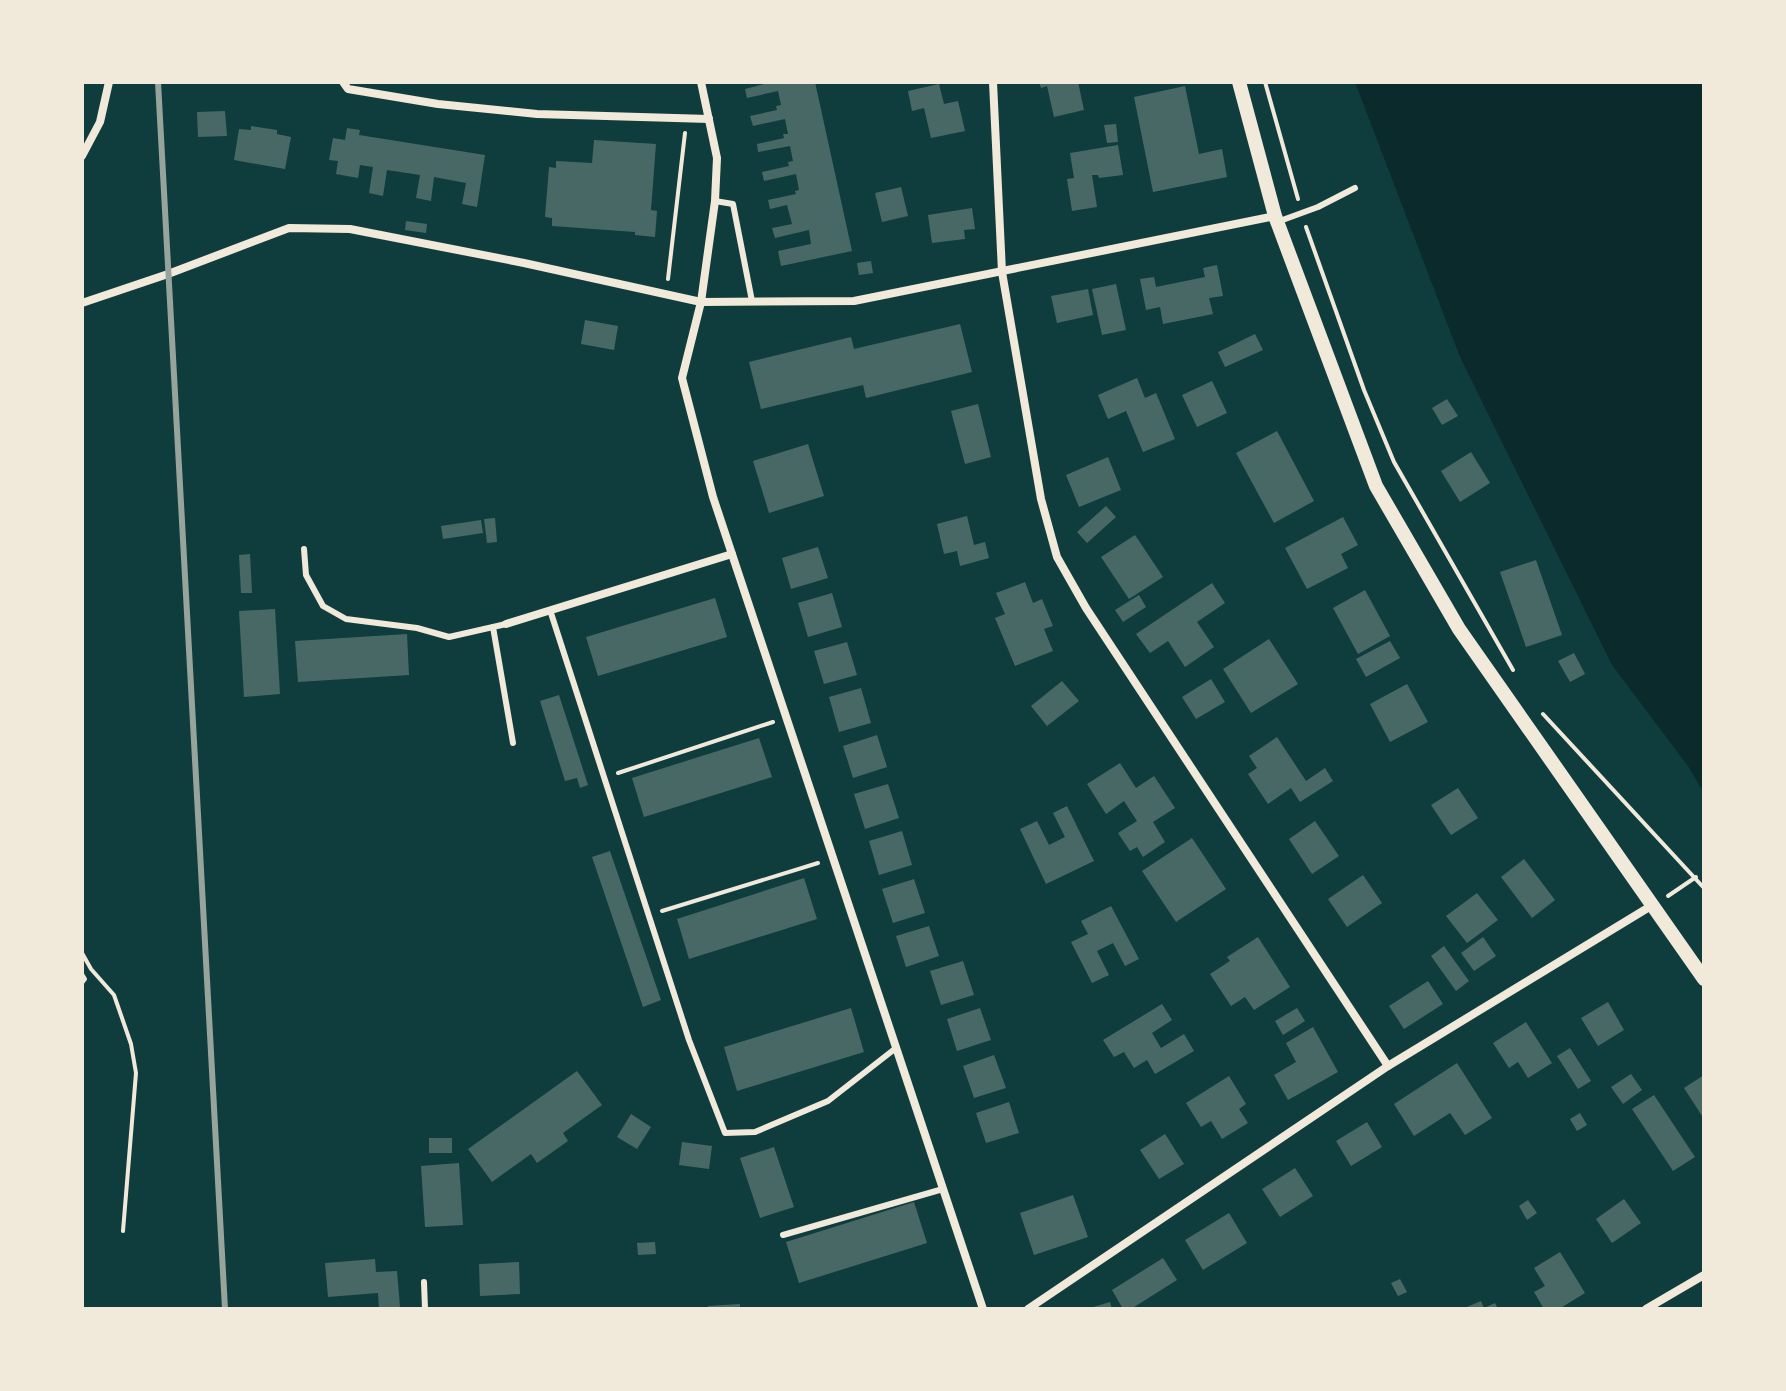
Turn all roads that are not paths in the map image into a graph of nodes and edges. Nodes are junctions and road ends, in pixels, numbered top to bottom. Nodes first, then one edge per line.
1 (109, 82) edge
2 (701, 82) edge
3 (993, 82) edge
4 (1239, 82) edge
5 (346, 86) edge
6 (709, 119) junction
7 (82, 156) edge
8 (1355, 188) dead end
9 (715, 201) junction
10 (1276, 219) junction
11 (1002, 272) junction
12 (752, 301) junction
13 (701, 302) junction
14 (82, 303) edge
15 (304, 549) dead end
16 (732, 554) junction
17 (550, 610) junction
18 (506, 624) joint
19 (493, 627) junction
20 (513, 743) dead end
21 (1651, 906) junction
22 (1704, 979) edge
23 (896, 1048) junction
24 (1388, 1066) junction
25 (943, 1189) junction
26 (783, 1235) dead end
27 (1704, 1275) edge
28 (424, 1282) dead end
29 (425, 1309) edge
30 (983, 1309) edge
31 (1028, 1309) edge
32 (1646, 1309) edge

1 - 7 street
2 - 6 street
3 - 11 street
4 - 10 street
5 - 6 street
6 - 9 street
8 - 10 lane
9 - 12 lane
9 - 13 street
10 - 11 street
10 - 21 street
11 - 12 street
11 - 24 street
12 - 13 street
13 - 14 street
13 - 16 street
15 - 19 lane
16 - 17 street
16 - 23 street
17 - 18 street
17 - 23 lane
18 - 19 lane
19 - 20 lane
21 - 22 street
21 - 24 street
23 - 25 street
24 - 31 street
25 - 26 lane
25 - 30 street
27 - 32 street
28 - 29 lane

